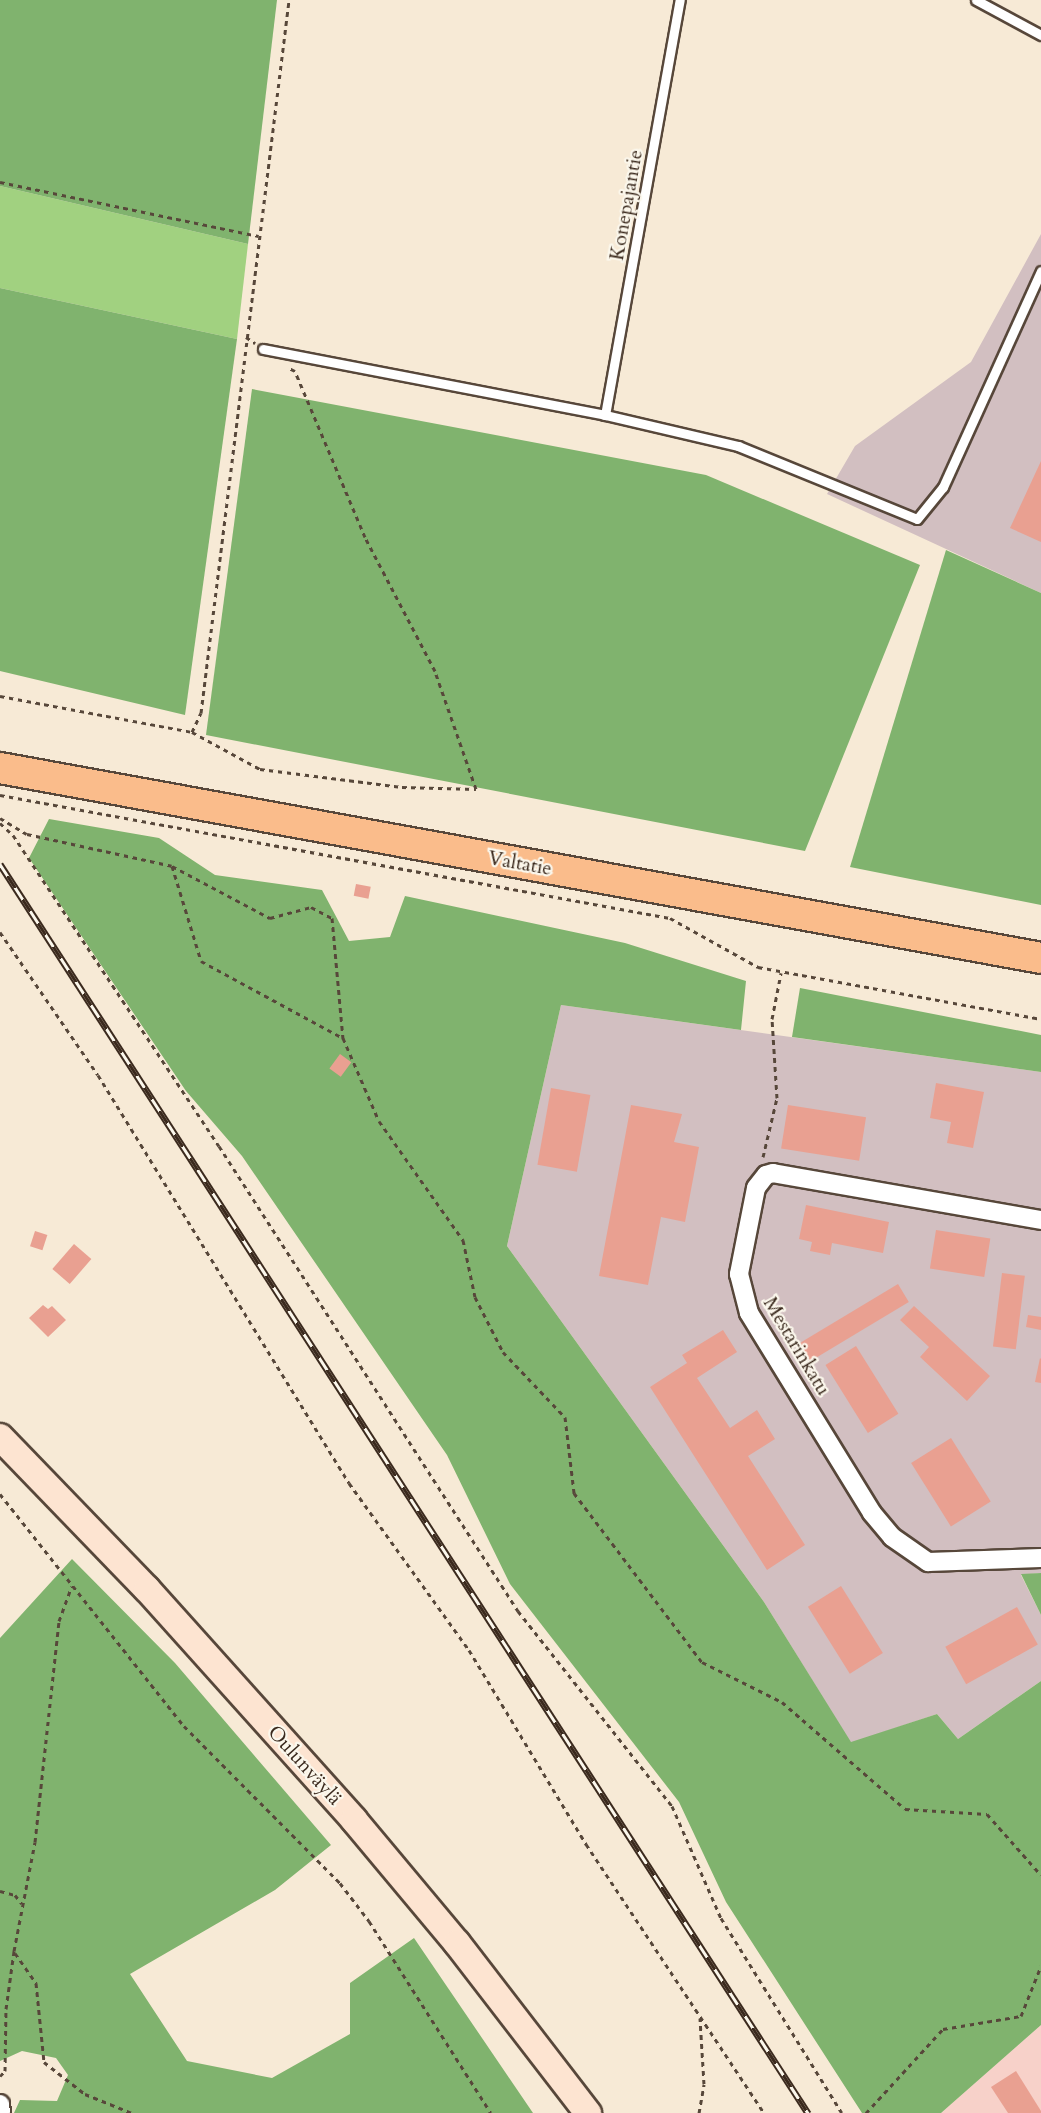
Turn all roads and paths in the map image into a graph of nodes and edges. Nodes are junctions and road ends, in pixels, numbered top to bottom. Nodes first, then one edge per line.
1 (289, 0) edge
2 (680, 0) edge
3 (976, 0) edge
4 (1041, 35) edge
5 (0, 182) edge
6 (258, 236) junction
7 (1041, 271) edge
8 (246, 337) junction
9 (263, 350) junction
10 (605, 415) junction
11 (0, 696) edge
12 (192, 732) junction
13 (6, 783) edge
14 (0, 818) edge
15 (0, 823) edge
16 (172, 866) junction
17 (0, 932) edge
18 (1041, 958) edge
19 (781, 973) junction
20 (1041, 1019) edge
21 (343, 1038) junction
22 (756, 1188) junction
23 (1041, 1220) edge
24 (0, 1437) edge
25 (0, 1494) edge
26 (1041, 1558) edge
27 (72, 1587) junction
28 (1041, 1875) edge
29 (0, 1891) edge
30 (22, 1904) junction
31 (14, 1951) junction
32 (1041, 1966) edge
33 (700, 2017) junction
34 (0, 2076) edge
35 (0, 2104) edge
36 (1, 2113) edge
37 (132, 2113) edge
38 (491, 2113) edge
39 (588, 2113) edge
40 (699, 2113) edge
41 (764, 2113) edge
42 (842, 2113) edge
43 (866, 2113) edge

1 - 6 path
2 - 10 lane, Konepajantie
3 - 4 lane
5 - 6 path
6 - 8 path
7 - 10 lane
8 - 9 path
8 - 12 path
9 - 10 lane
9 - 12 path
11 - 12 path
13 - 18 highway, Valtatie
13 - 19 path
14 - 16 path
15 - 42 path
16 - 21 path
16 - 21 path
17 - 33 path
19 - 20 path
19 - 22 path
21 - 28 path
22 - 23 street
22 - 26 street, Mestarinkatu
24 - 39 main road, Oulunväylä
25 - 27 path
27 - 30 path
27 - 38 path
29 - 30 path
30 - 31 path
31 - 34 path
31 - 37 path
32 - 43 path
33 - 40 path
33 - 41 path
35 - 36 street

